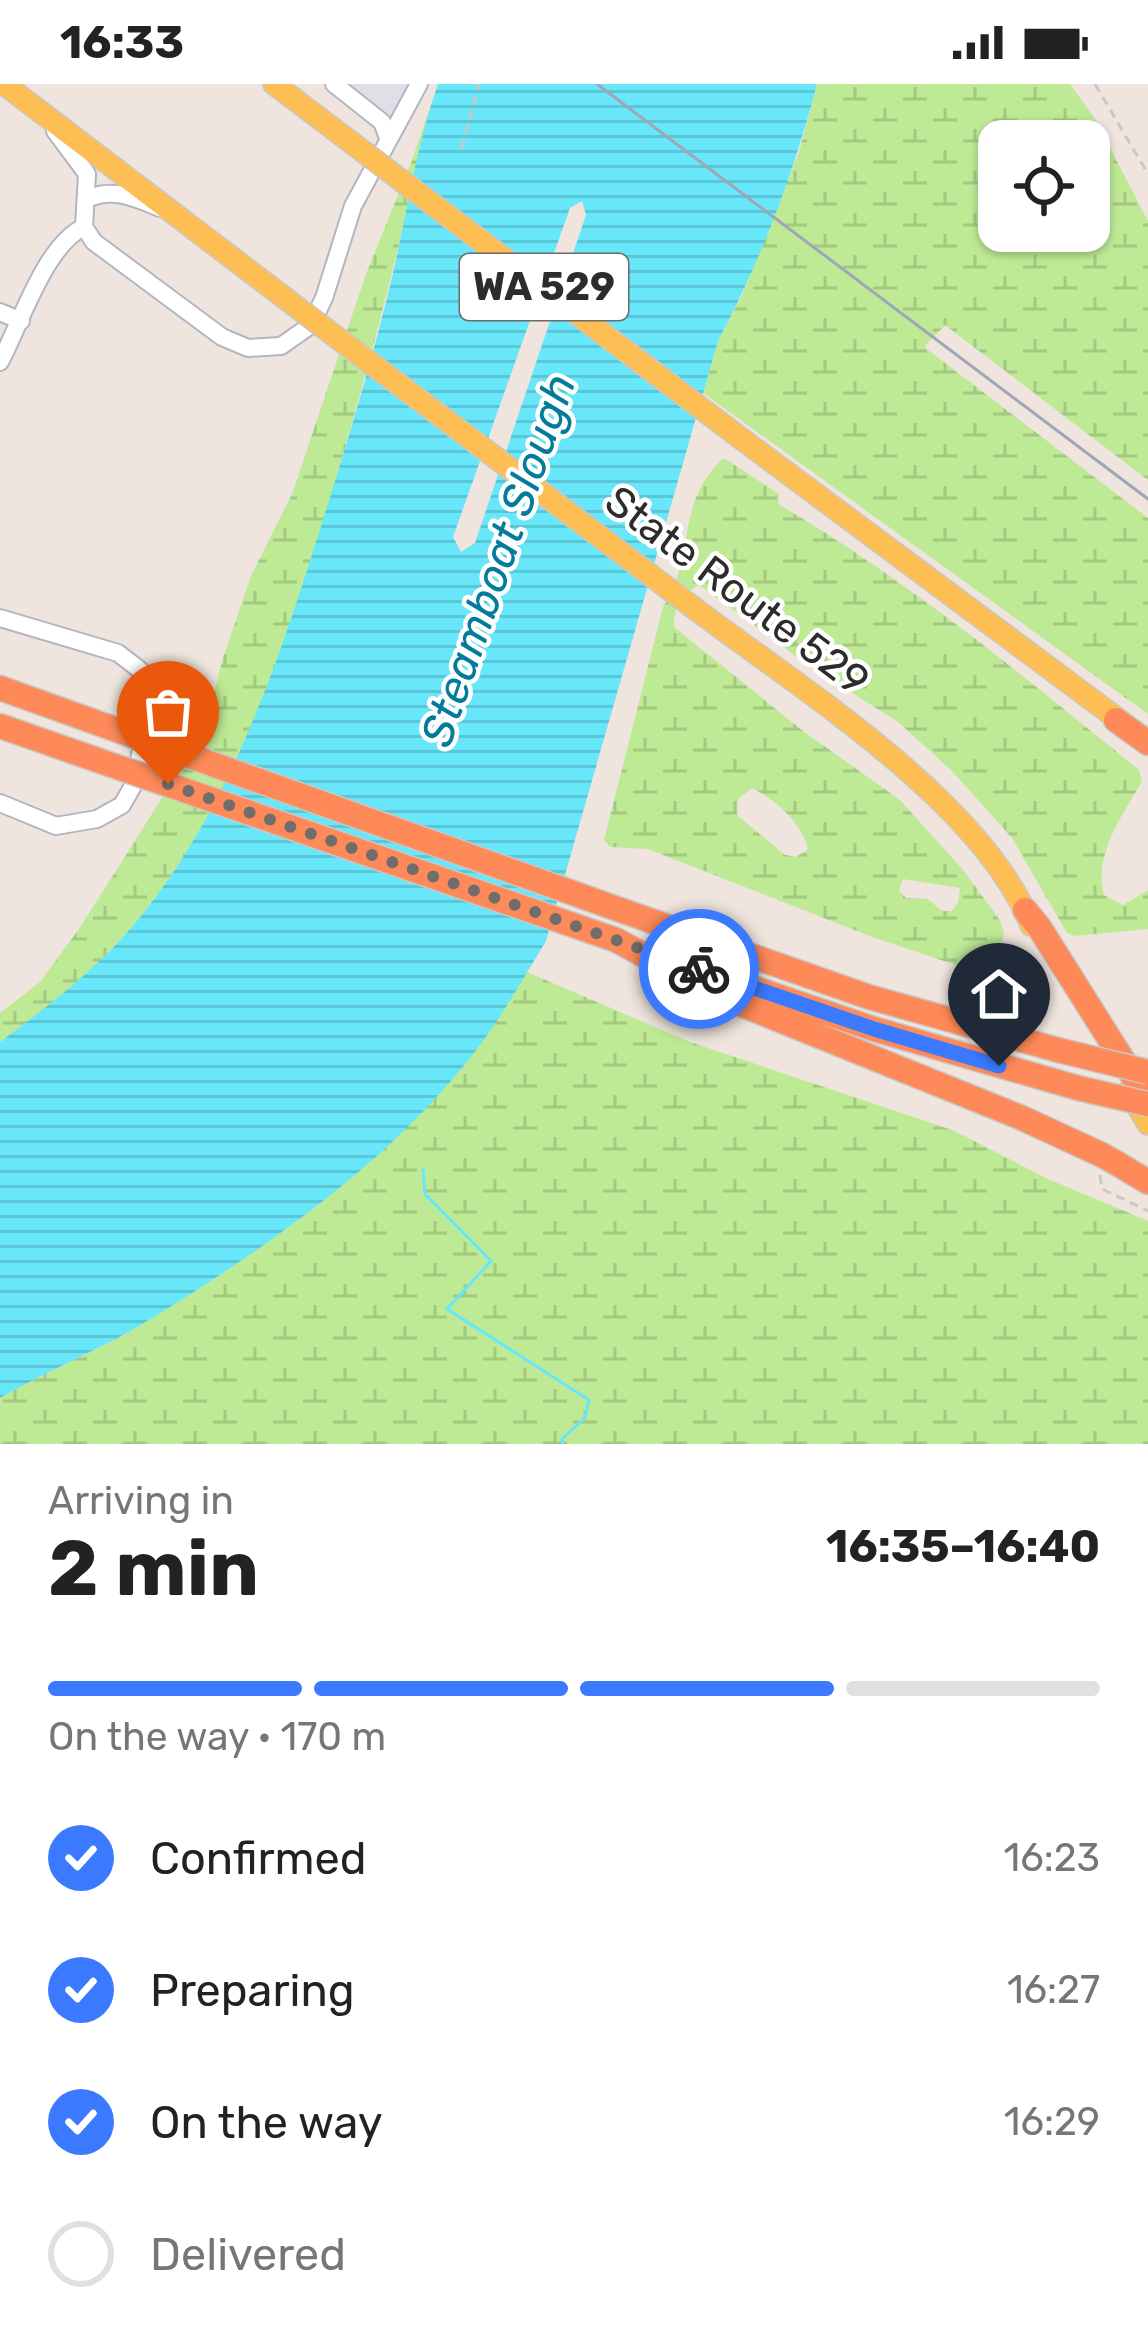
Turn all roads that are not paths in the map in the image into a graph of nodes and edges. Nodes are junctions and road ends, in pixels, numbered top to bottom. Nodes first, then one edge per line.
1 (4, 84) edge
2 (274, 84) edge
3 (334, 84) edge
4 (419, 84) edge
5 (34, 108) junction
6 (388, 138) junction
7 (86, 199) junction
8 (172, 213) junction
9 (84, 226) junction
10 (0, 311) edge
11 (21, 321) junction
12 (0, 362) edge
13 (0, 618) edge
14 (0, 688) edge
15 (1116, 720) joint
16 (0, 726) edge
17 (1148, 740) edge
18 (0, 803) edge
19 (1025, 910) junction
20 (616, 940) junction
21 (1148, 1072) edge
22 (1148, 1102) edge
23 (1148, 1124) edge
24 (1148, 1182) edge

1 - 5 main road, State Route 529
2 - 15 main road, WA 529, bridge
3 - 6 street
4 - 6 street
5 - 7 street
5 - 8 main road, State Route 529
6 - 9 street
7 - 8 street
7 - 9 street
8 - 19 main road, State Route 529, bridge
9 - 11 street
10 - 11 street
11 - 12 street
13 - 18 street
14 - 21 highway, bridge
15 - 17 highway
16 - 20 highway, bridge
19 - 22 highway
19 - 23 main road, State Route 529
20 - 22 highway, bridge
20 - 24 highway

